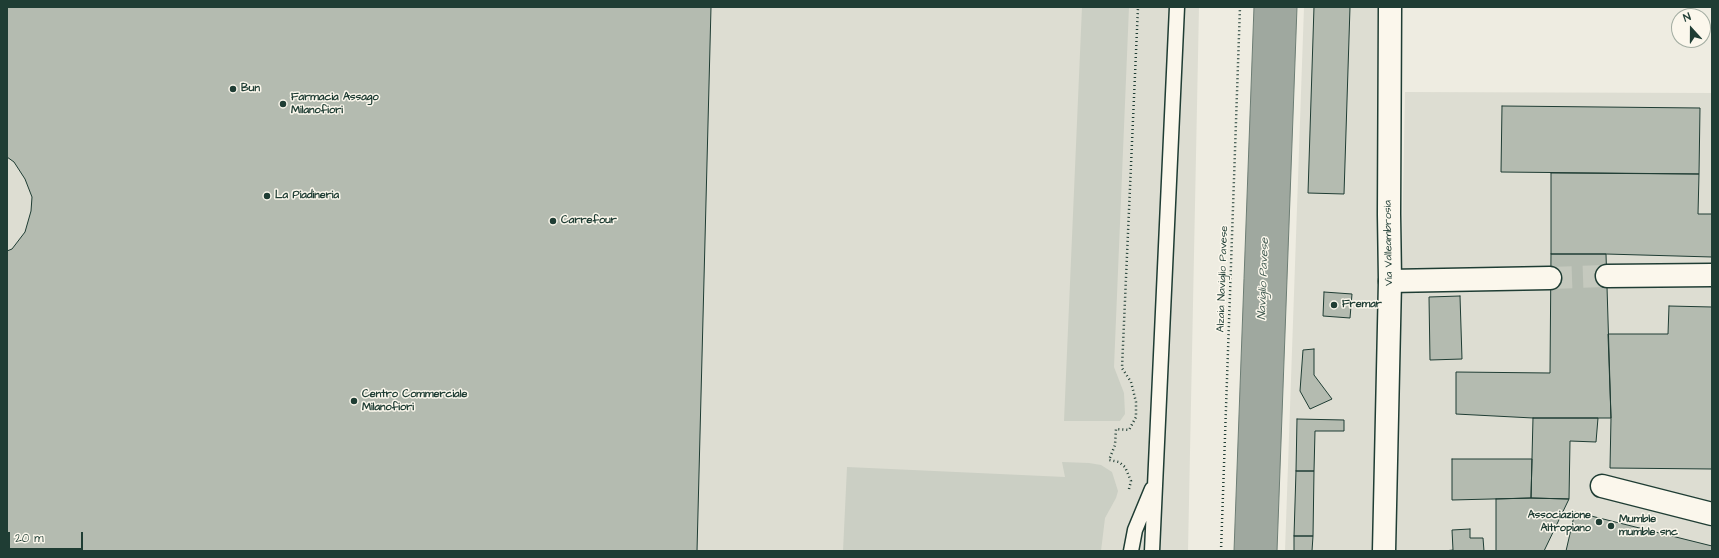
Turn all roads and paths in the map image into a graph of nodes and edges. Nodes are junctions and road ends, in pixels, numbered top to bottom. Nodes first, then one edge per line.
1 (1138, 7) edge
2 (1177, 7) edge
3 (1240, 7) edge
4 (1390, 7) edge
5 (1712, 275) edge
6 (1607, 276) tunnel mouth
7 (1550, 278) tunnel mouth
8 (1390, 280) junction
9 (1156, 481) junction
10 (1602, 486) dead end
11 (1128, 493) dead end
12 (1712, 514) edge
13 (1131, 551) edge
14 (1152, 551) edge
15 (1221, 551) edge
16 (1384, 551) edge

1 - 11 path
2 - 9 lane
3 - 15 path, Alzaia Naviglio Pavese
4 - 8 main road, Via Valleambrosia
5 - 6 main road
7 - 8 main road
8 - 16 main road, Via Valleambrosia
9 - 13 lane
9 - 14 lane
10 - 12 main road

